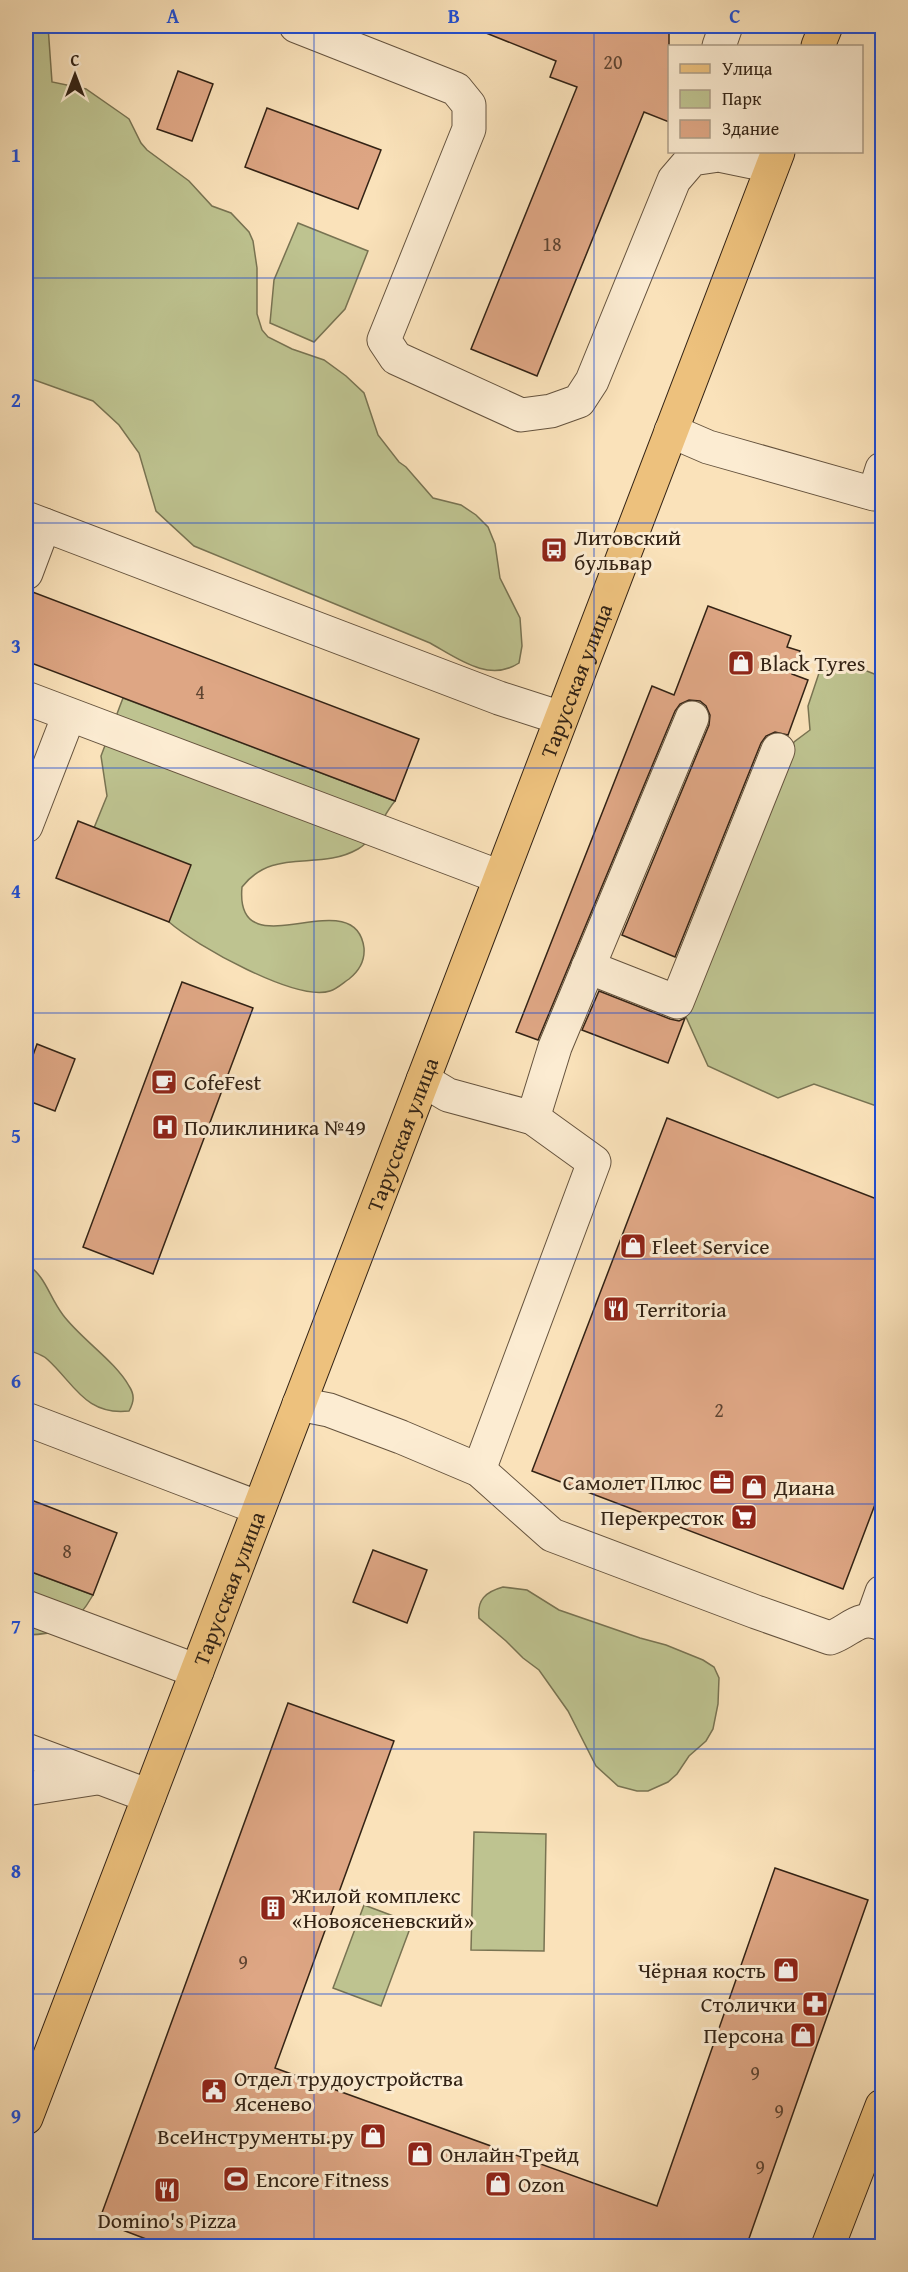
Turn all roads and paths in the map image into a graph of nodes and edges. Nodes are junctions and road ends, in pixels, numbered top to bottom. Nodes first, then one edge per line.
1 (296, 26) edge
2 (726, 26) edge
3 (826, 26) edge
4 (719, 45) edge
5 (818, 45) edge
6 (775, 159) edge
7 (671, 430) junction
8 (880, 487) edge
9 (35, 522) edge
10 (26, 573) edge
11 (26, 698) edge
12 (69, 714) junction
13 (561, 718) junction
14 (692, 718) dead end
15 (778, 750) dead end
16 (26, 826) edge
17 (500, 877) junction
18 (588, 967) junction
19 (423, 1080) junction
20 (533, 1118) junction
21 (298, 1404) junction
22 (26, 1419) edge
23 (479, 1470) junction
24 (259, 1508) junction
25 (26, 1607) edge
26 (879, 1612) edge
27 (196, 1671) junction
28 (26, 1750) edge
29 (98, 1777) junction
30 (26, 1789) edge
31 (149, 1796) junction
32 (882, 2106) edge
33 (26, 2118) edge
34 (828, 2247) edge

1 - 6 lane
2 - 4 lane
3 - 5 main road
6 - 7 main road, Тарусская улица
7 - 8 lane
7 - 13 main road, Тарусская улица
9 - 10 lane
9 - 13 lane
11 - 12 lane
12 - 16 lane
12 - 17 lane
13 - 17 main road, Тарусская улица
14 - 18 lane
15 - 18 lane
17 - 19 main road, Тарусская улица
18 - 20 lane
19 - 20 lane
19 - 21 main road, Тарусская улица
20 - 23 lane
21 - 23 lane
21 - 24 main road, Тарусская улица
22 - 24 lane
23 - 26 lane
24 - 27 main road, Тарусская улица
25 - 27 lane
27 - 31 main road, Тарусская улица
28 - 29 lane
29 - 30 lane
29 - 31 lane
31 - 33 main road, Тарусская улица
32 - 34 main road

